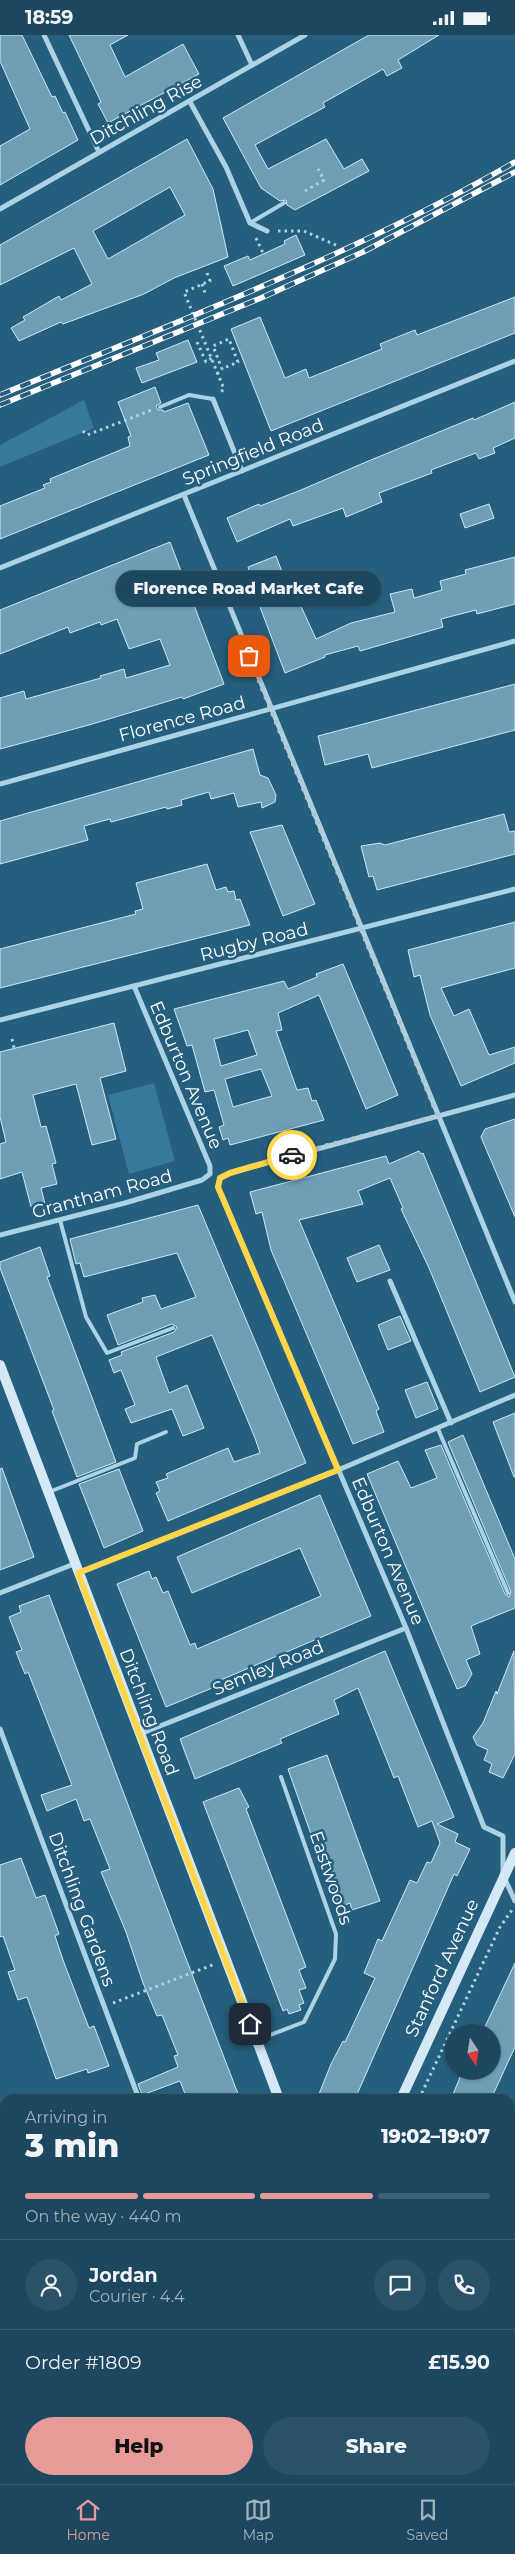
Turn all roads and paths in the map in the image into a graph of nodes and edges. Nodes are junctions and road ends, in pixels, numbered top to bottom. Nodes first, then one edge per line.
1 (44, 35) edge
2 (238, 35) edge
3 (305, 35) edge
4 (252, 65) junction
5 (190, 102) junction
6 (99, 153) junction
7 (318, 169) dead end
8 (306, 191) dead end
9 (284, 203) dead end
10 (0, 209) edge
11 (250, 223) junction
12 (267, 231) joint
13 (257, 240) dead end
14 (338, 246) dead end
15 (263, 253) dead end
16 (207, 273) dead end
17 (202, 284) junction
18 (206, 297) dead end
19 (197, 342) dead end
20 (212, 358) junction
21 (515, 361) edge
22 (222, 369) junction
23 (217, 374) junction
24 (213, 399) junction
25 (160, 407) joint
26 (83, 431) dead end
27 (242, 471) junction
28 (184, 495) junction
29 (0, 568) edge
30 (515, 641) edge
31 (271, 709) junction
32 (0, 784) edge
33 (515, 889) edge
34 (361, 929) junction
35 (134, 986) junction
36 (0, 1020) edge
37 (12, 1039) dead end
38 (14, 1048) dead end
39 (515, 1095) edge
40 (438, 1116) junction
41 (210, 1174) joint
42 (60, 1220) junction
43 (0, 1235) edge
44 (390, 1281) dead end
45 (515, 1302) edge
46 (173, 1328) dead end
47 (0, 1365) edge
48 (515, 1395) edge
49 (451, 1423) junction
50 (438, 1429) junction
51 (166, 1431) dead end
52 (338, 1470) junction
53 (49, 1492) junction
54 (76, 1568) junction
55 (0, 1593) edge
56 (508, 1593) dead end
57 (406, 1628) junction
58 (0, 1729) edge
59 (140, 1734) junction
60 (281, 1777) dead end
61 (515, 1853) edge
62 (503, 1875) junction
63 (515, 1901) edge
64 (515, 1905) edge
65 (226, 1960) junction
66 (103, 2007) junction
67 (256, 2041) junction
68 (137, 2094) edge
69 (277, 2094) edge
70 (403, 2094) edge
71 (421, 2094) edge

1 - 6 street
2 - 4 street
3 - 4 street, Ditchling Rise
4 - 5 street, Ditchling Rise
5 - 6 street, Ditchling Rise
5 - 11 street
6 - 10 street, Ditchling Rise
7 - 8 path
9 - 11 lane
11 - 12 street
12 - 14 path
13 - 15 path
16 - 17 path
17 - 18 path
17 - 20 path
19 - 20 path
20 - 23 path
21 - 27 street, Springfield Road
22 - 22 path
22 - 23 path
23 - 24 path
24 - 25 lane
24 - 27 street
25 - 26 path
27 - 28 street, Springfield Road
28 - 29 street, Springfield Road
28 - 31 street
30 - 31 street, Florence Road
31 - 32 street, Florence Road
31 - 34 street
33 - 34 street, Rugby Road
34 - 35 street, Rugby Road
34 - 40 street
35 - 36 street, Rugby Road
35 - 41 street, Edburton Avenue
37 - 38 path
39 - 40 street
40 - 45 street
40 - 52 street, Edburton Avenue
41 - 42 street, Grantham Road
42 - 43 street, Grantham Road
42 - 46 lane
44 - 49 street
47 - 53 street, Ditchling Road
48 - 49 street
49 - 50 street
50 - 52 street
50 - 56 lane
51 - 53 lane
52 - 54 street
52 - 57 street, Edburton Avenue
53 - 54 street, Ditchling Road
54 - 55 street
54 - 59 street, Ditchling Road
57 - 59 street, Semley Road
57 - 62 street, Edburton Avenue
58 - 66 street, Ditchling Gardens
59 - 65 street, Ditchling Road
60 - 67 lane, Eastwoods
61 - 62 street, Stanford Avenue
62 - 63 street, Edburton Avenue
62 - 70 street, Stanford Avenue
64 - 71 path
65 - 66 path
65 - 67 street, Ditchling Road
66 - 68 street, Ditchling Gardens
67 - 69 street, Ditchling Road

